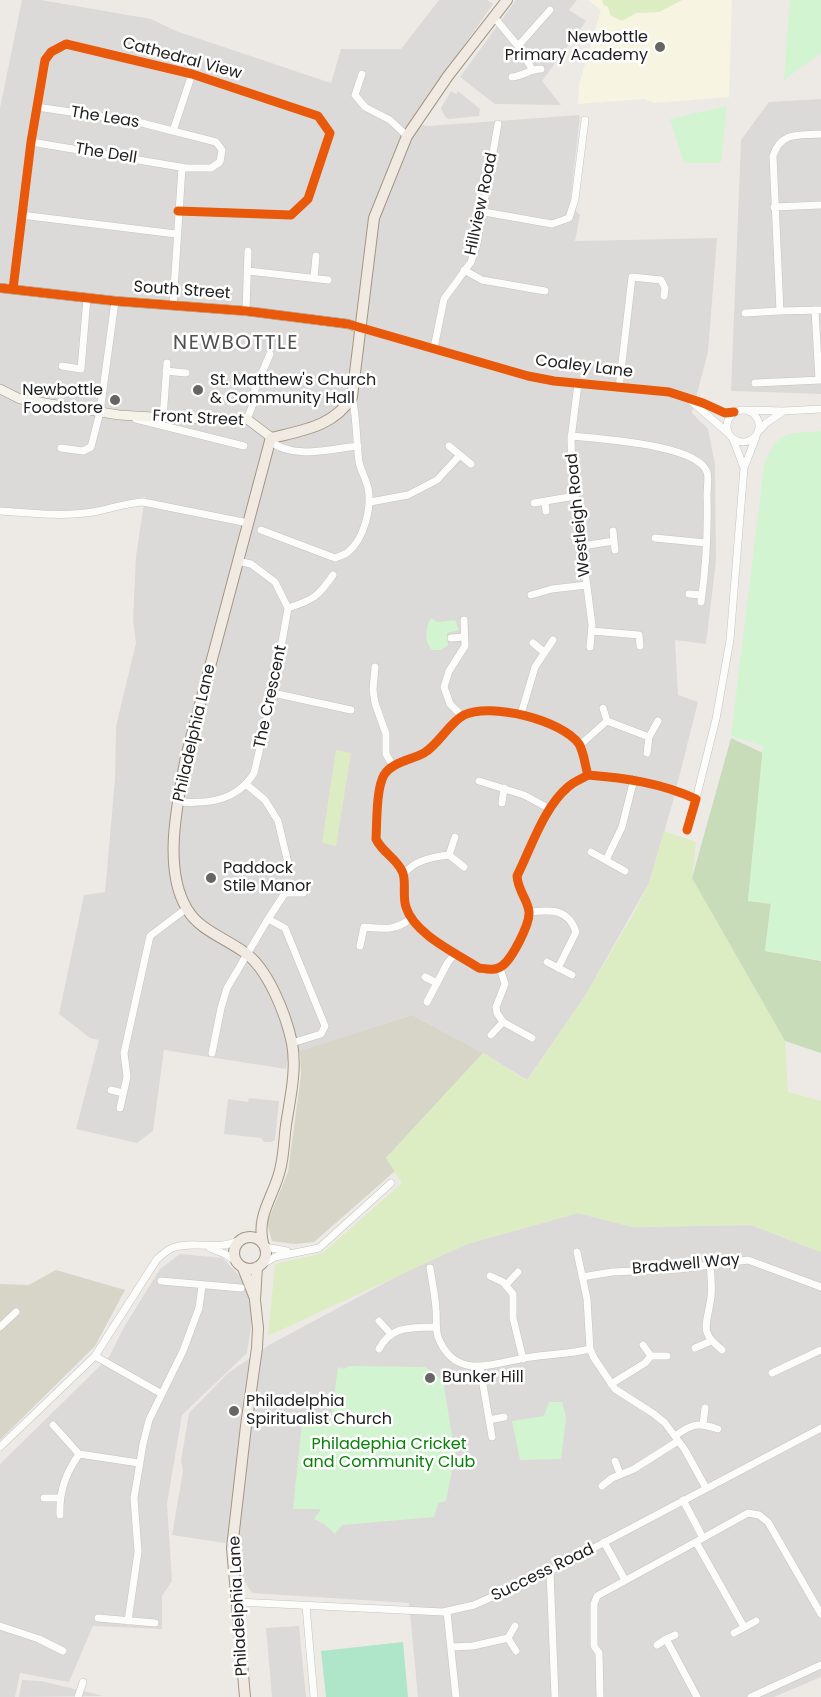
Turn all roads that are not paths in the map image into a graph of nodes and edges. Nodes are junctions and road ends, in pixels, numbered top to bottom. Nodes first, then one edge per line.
1 (507, 0) edge
2 (550, 10) dead end
3 (494, 17) junction
4 (518, 46) junction
5 (532, 69) junction
6 (541, 69) dead end
7 (192, 74) junction
8 (362, 74) dead end
9 (512, 77) dead end
10 (37, 106) junction
11 (585, 120) dead end
12 (498, 124) dead end
13 (173, 131) junction
14 (821, 134) edge
15 (407, 136) junction
16 (31, 142) junction
17 (182, 167) junction
18 (821, 205) edge
19 (774, 207) junction
20 (178, 211) junction
21 (484, 212) junction
22 (21, 215) junction
23 (176, 234) junction
24 (248, 251) dead end
25 (316, 256) dead end
26 (464, 270) junction
27 (248, 271) junction
28 (314, 278) junction
29 (328, 280) dead end
30 (0, 288) edge
31 (12, 289) junction
32 (546, 291) dead end
33 (664, 296) dead end
34 (87, 298) junction
35 (115, 301) junction
36 (173, 305) junction
37 (818, 310) edge
38 (246, 311) junction
39 (780, 311) junction
40 (745, 313) dead end
41 (362, 329) junction
42 (434, 348) junction
43 (270, 354) dead end
44 (62, 366) dead end
45 (186, 373) dead end
46 (820, 380) edge
47 (755, 382) dead end
48 (578, 384) junction
49 (619, 388) junction
50 (0, 389) edge
51 (684, 396) junction
52 (352, 397) junction
53 (821, 409) edge
54 (747, 410) junction
55 (784, 411) junction
56 (100, 412) junction
57 (734, 412) junction
58 (119, 415) junction
59 (163, 418) junction
60 (247, 419) junction
61 (757, 434) junction
62 (571, 436) junction
63 (731, 436) junction
64 (271, 439) junction
65 (244, 446) dead end
66 (358, 446) junction
67 (449, 446) dead end
68 (61, 448) dead end
69 (460, 455) junction
70 (471, 464) dead end
71 (744, 468) junction
72 (575, 496) junction
73 (370, 502) junction
74 (545, 502) junction
75 (534, 503) dead end
76 (546, 511) dead end
77 (0, 512) edge
78 (248, 523) junction
79 (261, 530) dead end
80 (613, 531) dead end
81 (655, 538) dead end
82 (614, 541) junction
83 (706, 543) junction
84 (582, 546) junction
85 (615, 550) dead end
86 (237, 561) junction
87 (333, 575) dead end
88 (587, 585) junction
89 (689, 594) dead end
90 (531, 595) dead end
91 (288, 608) junction
92 (464, 620) dead end
93 (640, 626) dead end
94 (592, 631) junction
95 (639, 635) junction
96 (464, 637) junction
97 (451, 638) dead end
98 (553, 640) dead end
99 (532, 643) dead end
100 (640, 646) dead end
101 (590, 647) dead end
102 (544, 652) junction
103 (375, 668) dead end
104 (273, 693) junction
105 (603, 708) dead end
106 (351, 710) dead end
107 (521, 714) junction
108 (462, 716) junction
109 (607, 721) junction
110 (658, 721) dead end
111 (649, 737) junction
112 (580, 745) junction
113 (647, 753) dead end
114 (393, 766) junction
115 (588, 775) junction
116 (634, 779) junction
117 (479, 781) dead end
118 (247, 785) junction
119 (504, 788) junction
120 (696, 799) junction
121 (178, 802) junction
122 (502, 803) dead end
123 (550, 809) junction
124 (687, 830) dead end
125 (455, 837) dead end
126 (591, 852) dead end
127 (449, 855) junction
128 (606, 860) junction
129 (288, 863) dead end
130 (464, 867) dead end
131 (625, 871) dead end
132 (404, 874) junction
133 (303, 893) dead end
134 (187, 909) junction
135 (529, 912) junction
136 (411, 918) junction
137 (268, 919) junction
138 (356, 922) dead end
139 (364, 927) junction
140 (360, 946) dead end
141 (456, 953) junction
142 (247, 954) junction
143 (547, 962) dead end
144 (500, 968) junction
145 (558, 968) junction
146 (572, 975) dead end
147 (425, 976) dead end
148 (437, 983) junction
149 (427, 1002) dead end
150 (503, 1023) junction
151 (491, 1035) dead end
152 (532, 1038) dead end
153 (292, 1043) junction
154 (212, 1053) dead end
155 (111, 1090) dead end
156 (123, 1093) junction
157 (120, 1108) dead end
158 (391, 1183) dead end
159 (266, 1204) junction
160 (240, 1240) junction
161 (264, 1245) junction
162 (208, 1247) junction
163 (295, 1252) junction
164 (577, 1252) dead end
165 (239, 1264) junction
166 (711, 1264) junction
167 (259, 1266) junction
168 (429, 1268) dead end
169 (518, 1272) dead end
170 (490, 1275) dead end
171 (582, 1278) junction
172 (160, 1281) dead end
173 (506, 1285) junction
174 (202, 1286) junction
175 (821, 1287) edge
176 (241, 1288) dead end
177 (255, 1300) junction
178 (16, 1312) dead end
179 (380, 1321) dead end
180 (0, 1327) edge
181 (436, 1327) junction
182 (390, 1334) junction
183 (711, 1341) junction
184 (643, 1345) dead end
185 (695, 1348) dead end
186 (379, 1349) dead end
187 (590, 1349) junction
188 (722, 1350) dead end
189 (821, 1350) edge
190 (94, 1356) junction
191 (651, 1356) junction
192 (667, 1356) dead end
193 (523, 1359) junction
194 (480, 1367) junction
195 (772, 1373) dead end
196 (611, 1384) junction
197 (162, 1394) junction
198 (705, 1408) dead end
199 (504, 1417) dead end
200 (489, 1420) junction
201 (704, 1424) junction
202 (53, 1425) dead end
203 (821, 1428) edge
204 (718, 1429) dead end
205 (492, 1437) dead end
206 (677, 1439) junction
207 (0, 1447) edge
208 (79, 1454) junction
209 (615, 1461) dead end
210 (139, 1463) junction
211 (620, 1474) junction
212 (602, 1486) dead end
213 (706, 1488) junction
214 (44, 1498) dead end
215 (59, 1498) junction
216 (683, 1500) junction
217 (60, 1515) dead end
218 (703, 1538) junction
219 (604, 1542) junction
220 (696, 1542) junction
221 (550, 1571) junction
222 (625, 1580) junction
223 (237, 1602) junction
224 (306, 1606) junction
225 (447, 1612) junction
226 (821, 1614) edge
227 (98, 1618) dead end
228 (129, 1621) junction
229 (756, 1621) dead end
230 (155, 1623) dead end
231 (0, 1626) edge
232 (515, 1626) dead end
233 (744, 1627) junction
234 (734, 1633) dead end
235 (675, 1635) dead end
236 (508, 1638) junction
237 (666, 1639) junction
238 (657, 1645) dead end
239 (452, 1647) junction
240 (63, 1651) dead end
241 (516, 1651) dead end
242 (821, 1665) edge
243 (83, 1682) dead end
244 (78, 1697) edge
245 (245, 1697) edge
246 (314, 1697) edge
247 (456, 1697) edge
248 (555, 1697) edge
249 (600, 1697) edge
250 (697, 1697) edge
251 (752, 1697) edge

1 - 3 main road
2 - 4 street
3 - 4 street
3 - 15 main road
4 - 5 street
5 - 6 street
5 - 9 street
7 - 10 street, Cathedral View
7 - 13 street
7 - 20 street, Cathedral View
8 - 15 street
10 - 13 street, The Leas
10 - 16 street, Cathedral View
11 - 21 street
12 - 21 street, Hillview Road
13 - 17 street, The Leas
14 - 19 street
15 - 41 main road
16 - 17 street, The Dell
16 - 22 street, Cathedral View
17 - 20 street
18 - 19 street
19 - 39 street
20 - 23 street
21 - 26 street, Hillview Road
22 - 23 street
22 - 31 street, Cathedral View
23 - 36 street
24 - 27 street
25 - 28 street
26 - 32 street
26 - 42 street, Hillview Road
27 - 28 street
27 - 38 street
28 - 29 street
30 - 31 street, South Street
31 - 34 street, South Street
33 - 49 street
34 - 35 street, South Street
34 - 44 street
35 - 36 street, South Street
35 - 56 street
36 - 38 street, South Street
37 - 39 street
37 - 46 street
38 - 41 street, South Street
39 - 40 street
41 - 42 street, Coaley Lane
41 - 52 main road
42 - 48 street, Coaley Lane
43 - 60 street
45 - 59 street
46 - 47 street
48 - 49 street, Coaley Lane
48 - 62 street, Westleigh Road
49 - 51 street, Coaley Lane
50 - 56 street, Front Street
51 - 57 street, Coaley Lane
51 - 63 street
52 - 64 main road
52 - 66 street
53 - 55 street
54 - 55 street
54 - 57 street
54 - 61 street
55 - 61 street
56 - 58 street, Front Street
56 - 68 street
57 - 63 street
58 - 59 street, Front Street
58 - 65 street, Front Street
59 - 60 street, Front Street
60 - 64 street, Front Street
61 - 63 street
61 - 71 street
62 - 72 street, Westleigh Road
62 - 83 street
63 - 71 street
64 - 66 street
64 - 78 main road, Philadelphia Lane
66 - 73 street
67 - 69 street
69 - 70 street
69 - 73 street
71 - 120 street
72 - 74 street
72 - 84 street, Westleigh Road
73 - 79 street
74 - 75 street
74 - 76 street
77 - 78 street
78 - 86 main road, Philadelphia Lane
80 - 82 street
81 - 83 street
82 - 84 street
82 - 85 street
83 - 89 street
84 - 88 street, Westleigh Road
86 - 91 street
86 - 121 main road, Philadelphia Lane
87 - 91 street
88 - 90 street
88 - 94 street, Westleigh Road
91 - 104 street, The Crescent
92 - 96 street
93 - 95 street
94 - 95 street
94 - 101 street, Westleigh Road
95 - 100 street
96 - 97 street
96 - 108 street
98 - 102 street
99 - 102 street
102 - 107 street
103 - 114 street
104 - 106 street
104 - 118 street, The Crescent
105 - 109 street
107 - 108 street
107 - 112 street
108 - 114 street
109 - 111 street
109 - 112 street
110 - 111 street
111 - 113 street
112 - 115 street
114 - 132 street
115 - 116 street
115 - 123 street
116 - 120 street
116 - 128 street
117 - 119 street
118 - 121 street
118 - 129 street
119 - 122 street
119 - 123 street
120 - 124 street
121 - 134 main road, Philadelphia Lane
123 - 135 street
125 - 127 street
126 - 128 street
127 - 130 street
127 - 132 street
128 - 131 street
132 - 136 street
133 - 137 street
134 - 142 main road, Philadelphia Lane
134 - 156 street
135 - 144 street
135 - 145 street
136 - 139 street
136 - 141 street
137 - 142 street
137 - 153 street
138 - 139 street
139 - 140 street
141 - 144 street
141 - 148 street
142 - 153 main road, Philadelphia Lane
142 - 154 street
143 - 145 street
144 - 150 street
145 - 146 street
147 - 148 street
148 - 149 street
150 - 151 street
150 - 152 street
153 - 159 main road, Philadelphia Lane
155 - 156 street
156 - 157 street
158 - 163 street
159 - 160 main road, Philadelphia Lane
159 - 161 main road, Philadelphia Lane
160 - 161 main road
160 - 162 street
160 - 165 main road, Philadelphia Lane
161 - 163 street
161 - 167 main road, Philadelphia Lane
162 - 165 street
162 - 190 street
163 - 167 street
164 - 171 street
165 - 167 main road
165 - 177 main road, Philadelphia Lane
166 - 171 street, Bradwell Way
166 - 175 street, Bradwell Way
166 - 183 street
167 - 177 main road, Philadelphia Lane
168 - 181 street
169 - 173 street
170 - 173 street
171 - 187 street
172 - 174 street
173 - 193 street
174 - 176 street
174 - 197 street
177 - 223 main road, Philadelphia Lane
178 - 180 street
179 - 182 street
181 - 182 street
181 - 194 street
182 - 186 street
183 - 185 street
183 - 188 street
184 - 191 street
187 - 193 street
187 - 196 street
189 - 195 street
190 - 197 street
190 - 207 street
191 - 192 street
191 - 196 street
193 - 194 street
194 - 200 street
196 - 206 street
197 - 210 street
198 - 201 street
199 - 200 street
200 - 205 street
201 - 204 street
201 - 206 street
202 - 208 street
203 - 213 street, Success Road
206 - 211 street
206 - 213 street
208 - 210 street
208 - 215 street
209 - 211 street
210 - 228 street
211 - 212 street
213 - 216 street, Success Road
214 - 215 street
215 - 217 street
216 - 218 street
216 - 219 street, Success Road
218 - 220 street
218 - 226 street
219 - 221 street, Success Road
219 - 222 street
220 - 222 street
220 - 233 street
221 - 225 street, Success Road
221 - 248 street
222 - 249 street
223 - 224 street, Success Road
223 - 245 main road, Philadelphia Lane
224 - 225 street, Success Road
224 - 246 street
225 - 239 street
227 - 228 street
228 - 230 street
229 - 233 street
231 - 240 street
232 - 236 street
233 - 234 street
235 - 237 street
236 - 239 street
236 - 241 street
237 - 238 street
237 - 250 street
239 - 247 street
242 - 251 street
243 - 244 street

